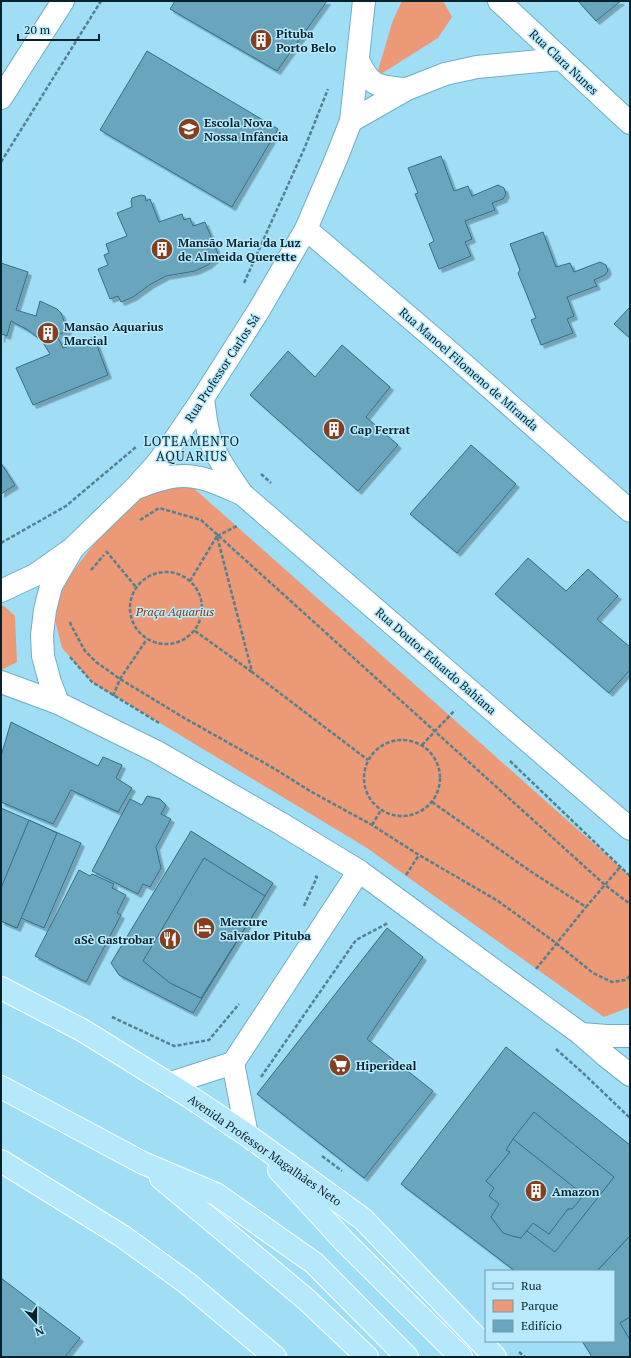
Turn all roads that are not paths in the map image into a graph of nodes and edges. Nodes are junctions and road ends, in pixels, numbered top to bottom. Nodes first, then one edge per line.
1 (63, 1) edge
2 (364, 1) edge
3 (499, 1) edge
4 (560, 59) junction
5 (358, 60) junction
6 (407, 89) junction
7 (1, 98) edge
8 (351, 121) junction
9 (630, 123) edge
10 (306, 229) junction
11 (203, 398) junction
12 (135, 488) junction
13 (242, 494) junction
14 (630, 511) edge
15 (73, 548) junction
16 (1, 591) edge
17 (1, 682) edge
18 (58, 703) junction
19 (630, 829) edge
20 (359, 871) junction
21 (1, 988) edge
22 (581, 1034) junction
23 (630, 1036) edge
24 (233, 1063) junction
25 (630, 1075) edge
26 (168, 1084) junction
27 (1, 1087) edge
28 (247, 1135) junction
29 (1, 1161) edge
30 (143, 1163) junction
31 (275, 1357) edge
32 (367, 1357) edge
33 (407, 1357) edge
34 (461, 1357) edge
35 (495, 1357) edge

1 - 7 street
2 - 5 street, Rua Professor Carlos Sá
3 - 4 street, Rua Clara Nunes
4 - 6 street
4 - 9 street, Rua Clara Nunes
5 - 6 street
5 - 8 street, Rua Professor Carlos Sá
6 - 8 street
8 - 10 street, Rua Professor Carlos Sá
10 - 11 street, Rua Professor Carlos Sá
10 - 14 street, Rua Manoel Filomeno de Miranda
11 - 12 street, Rua Professor Carlos Sá
11 - 13 street, Rua Doutor Eduardo Bahiana
12 - 13 street, Rua Doutor Eduardo Bahiana
12 - 15 street, Rua Professor Carlos Sá
13 - 19 street, Rua Doutor Eduardo Bahiana
15 - 16 street
15 - 18 street, Rua Professor Carlos Sá
17 - 18 street
18 - 20 street
20 - 22 street
20 - 24 street
21 - 26 main road, Avenida Professor Magalhães Neto
22 - 23 street
22 - 25 street
24 - 26 street
24 - 28 street
26 - 28 main road, Avenida Professor Magalhães Neto
27 - 30 main road
28 - 34 main road
28 - 35 main road, Avenida Professor Magalhães Neto
29 - 31 main road
30 - 32 main road
30 - 33 main road

